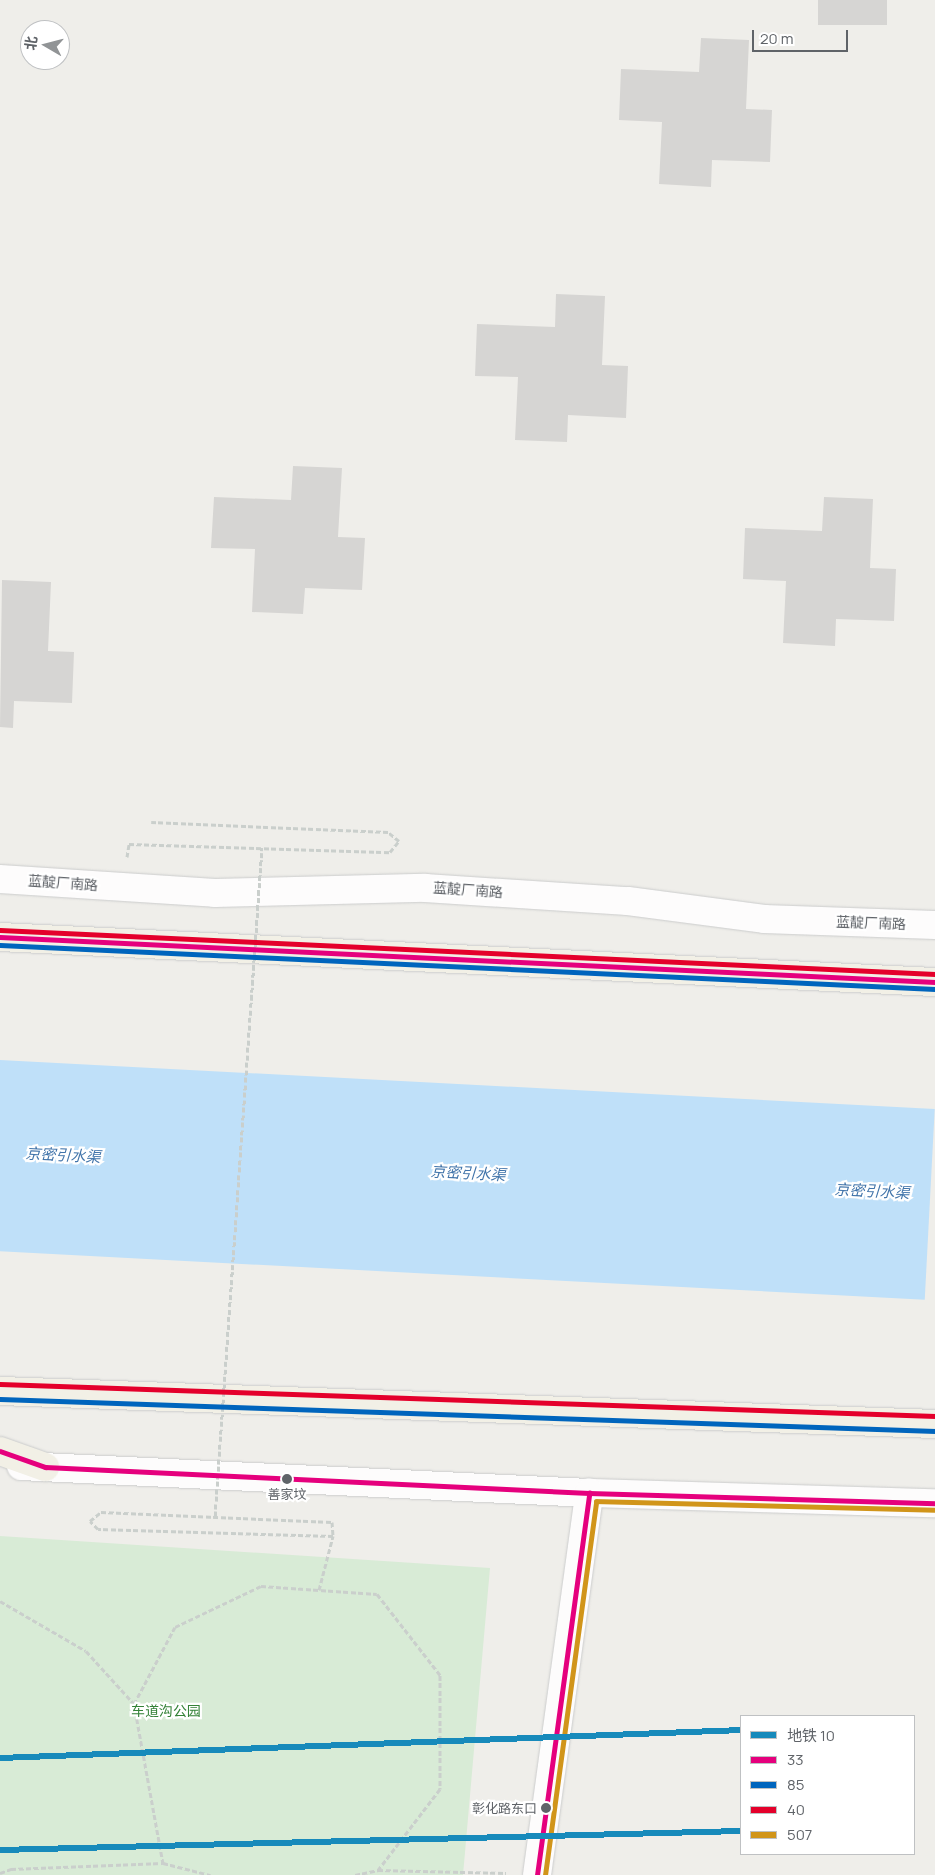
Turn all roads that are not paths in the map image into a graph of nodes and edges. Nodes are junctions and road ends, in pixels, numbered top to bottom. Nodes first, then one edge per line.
1 (0, 879) edge
2 (935, 925) edge
3 (0, 937) edge
4 (935, 982) edge
5 (0, 1391) edge
6 (935, 1424) edge
7 (0, 1451) edge
8 (0, 1465) edge
9 (45, 1467) junction
10 (589, 1493) junction
11 (935, 1503) edge
12 (537, 1874) edge

1 - 2 street, 蓝靛厂南路
3 - 4 highway
5 - 6 highway
7 - 9 highway
8 - 9 street
9 - 10 street
10 - 11 street
10 - 12 street

